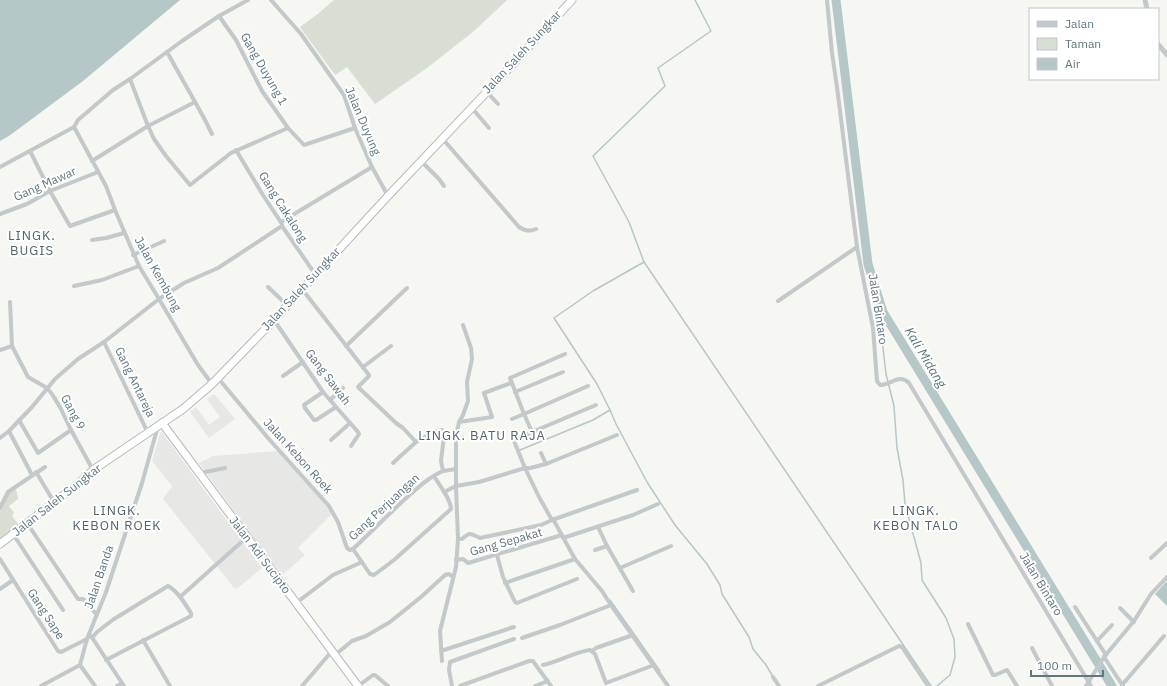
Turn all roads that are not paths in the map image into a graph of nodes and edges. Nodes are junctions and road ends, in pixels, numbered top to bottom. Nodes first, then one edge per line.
1 (248, 0) edge
2 (271, 0) edge
3 (572, 0) edge
4 (827, 0) edge
5 (219, 16) junction
6 (167, 52) junction
7 (130, 79) junction
8 (487, 92) junction
9 (195, 102) junction
10 (498, 104) dead end
11 (472, 108) junction
12 (148, 126) junction
13 (74, 127) junction
14 (288, 128) junction
15 (355, 128) junction
16 (489, 128) dead end
17 (212, 134) dead end
18 (442, 138) junction
19 (30, 150) junction
20 (236, 150) junction
21 (92, 161) junction
22 (421, 161) junction
23 (0, 166) edge
24 (372, 167) junction
25 (98, 172) junction
26 (444, 186) dead end
27 (50, 191) junction
28 (388, 196) junction
29 (115, 210) junction
30 (0, 214) edge
31 (282, 224) junction
32 (536, 229) dead end
33 (124, 232) junction
34 (92, 240) dead end
35 (164, 241) dead end
36 (857, 247) junction
37 (133, 254) junction
38 (139, 266) junction
39 (315, 274) junction
40 (74, 286) dead end
41 (268, 287) dead end
42 (407, 288) dead end
43 (302, 289) junction
44 (160, 298) junction
45 (778, 301) dead end
46 (10, 302) dead end
47 (287, 306) junction
48 (274, 320) junction
49 (463, 325) dead end
50 (104, 342) junction
51 (12, 346) junction
52 (346, 346) junction
53 (391, 346) dead end
54 (0, 350) edge
55 (566, 354) dead end
56 (303, 362) junction
57 (363, 367) junction
58 (564, 372) dead end
59 (283, 376) dead end
60 (215, 381) junction
61 (511, 383) junction
62 (588, 386) dead end
63 (47, 388) junction
64 (343, 388) dead end
65 (323, 392) junction
66 (515, 392) junction
67 (330, 400) junction
68 (596, 405) dead end
69 (336, 407) junction
70 (524, 414) junction
71 (512, 419) dead end
72 (19, 420) junction
73 (459, 422) junction
74 (350, 423) junction
75 (160, 425) junction
76 (71, 430) junction
77 (442, 430) dead end
78 (9, 431) junction
79 (532, 432) junction
80 (148, 433) junction
81 (617, 434) dead end
82 (444, 436) dead end
83 (0, 438) edge
84 (331, 440) dead end
85 (416, 442) junction
86 (351, 446) dead end
87 (541, 453) dead end
88 (393, 463) dead end
89 (546, 464) junction
90 (44, 467) dead end
91 (225, 468) dead end
92 (527, 468) junction
93 (456, 469) junction
94 (93, 470) junction
95 (36, 472) junction
96 (443, 472) junction
97 (199, 473) junction
98 (32, 475) junction
99 (434, 476) junction
100 (456, 486) junction
101 (637, 490) dead end
102 (444, 492) junction
103 (54, 502) junction
104 (658, 504) dead end
105 (0, 508) edge
106 (553, 519) junction
107 (28, 523) junction
108 (598, 527) junction
109 (13, 534) junction
110 (562, 536) junction
111 (247, 537) junction
112 (458, 540) junction
113 (1167, 543) edge
114 (0, 544) edge
115 (607, 546) junction
116 (671, 546) dead end
117 (353, 549) junction
118 (595, 550) dead end
119 (497, 555) junction
120 (1151, 558) dead end
121 (0, 559) edge
122 (575, 559) junction
123 (456, 560) junction
124 (362, 562) junction
125 (620, 568) junction
126 (453, 577) junction
127 (1167, 577) edge
128 (577, 579) dead end
129 (13, 580) junction
130 (505, 583) junction
131 (0, 589) edge
132 (633, 591) dead end
133 (180, 597) junction
134 (296, 602) junction
135 (611, 605) junction
136 (1075, 607) dead end
137 (1120, 608) dead end
138 (63, 610) dead end
139 (97, 615) junction
140 (1134, 622) junction
141 (968, 624) dead end
142 (1112, 625) dead end
143 (514, 627) dead end
144 (632, 635) junction
145 (1164, 636) dead end
146 (90, 637) junction
147 (522, 638) dead end
148 (514, 639) dead end
149 (143, 640) junction
150 (1097, 641) junction
151 (1032, 648) dead end
152 (441, 651) junction
153 (592, 651) junction
154 (333, 653) junction
155 (1105, 657) junction
156 (106, 660) junction
157 (442, 661) dead end
158 (80, 664) junction
159 (543, 665) dead end
160 (654, 665) junction
161 (773, 677) dead end
162 (548, 681) junction
163 (123, 684) edge
164 (604, 684) edge
165 (1089, 685) edge
166 (41, 686) edge
167 (95, 686) edge
168 (116, 686) edge
169 (170, 686) edge
170 (302, 686) edge
171 (358, 686) edge
172 (388, 686) edge
173 (452, 686) edge
174 (460, 686) edge
175 (535, 686) edge
176 (552, 686) edge
177 (668, 686) edge
178 (777, 686) edge
179 (818, 686) edge
180 (928, 686) edge
181 (1017, 686) edge
182 (1052, 686) edge
183 (1122, 686) edge

1 - 5 street
2 - 15 street, Jalan Duyung
3 - 8 highway, Jalan Saleh Sungkar
4 - 36 street, Jalan Bintaro
5 - 6 street
5 - 14 street, Gang Duyung 1
6 - 7 street
6 - 9 street
7 - 12 street
7 - 13 street
8 - 10 street
8 - 11 highway, Jalan Saleh Sungkar
9 - 12 street
9 - 17 street
11 - 16 street
11 - 18 highway, Jalan Saleh Sungkar
12 - 20 street
12 - 21 street
13 - 19 street
13 - 21 street, Jalan Kembung
14 - 15 street, Gang Duyung 1
14 - 20 street
15 - 24 street, Jalan Duyung
18 - 22 highway, Jalan Saleh Sungkar
18 - 32 street
19 - 23 street
19 - 27 street
20 - 31 street, Gang Cakalong
21 - 25 street, Jalan Kembung
22 - 26 street
22 - 28 highway, Jalan Saleh Sungkar
24 - 28 street, Jalan Duyung
24 - 31 street
25 - 27 street, Gang Mawar
25 - 29 street, Jalan Kembung
27 - 29 street
27 - 30 street, Gang Mawar
28 - 39 highway, Jalan Saleh Sungkar
29 - 33 street, Jalan Kembung
31 - 39 street, Gang Cakalong
31 - 44 street
33 - 34 street
33 - 37 street, Jalan Kembung
35 - 37 street
36 - 45 street
36 - 165 street, Jalan Bintaro
37 - 38 street, Jalan Kembung
38 - 40 street
38 - 44 street, Jalan Kembung
39 - 43 highway, Jalan Saleh Sungkar
41 - 47 street
42 - 52 street
43 - 47 highway, Jalan Saleh Sungkar
43 - 52 street
44 - 50 street
44 - 60 street, Jalan Kembung
46 - 51 street, Gang 9
47 - 48 highway, Jalan Saleh Sungkar
48 - 56 street, Gang Sawah
48 - 60 highway, Jalan Saleh Sungkar
49 - 73 street
50 - 63 street, Gang Antareja
50 - 80 street, Gang Antareja
51 - 54 street
51 - 63 street, Gang 9
52 - 57 street
53 - 57 street
55 - 61 street
56 - 59 street
56 - 65 street, Gang Sawah
57 - 85 street
58 - 66 street
60 - 75 highway, Jalan Saleh Sungkar
60 - 117 street, Jalan Kebon Roek
61 - 66 street
61 - 73 street
62 - 70 street
63 - 72 street, Gang Antareja
63 - 76 street, Gang 9
64 - 67 street
65 - 67 street, Gang Sawah
65 - 69 street
66 - 70 street
67 - 69 street, Gang Sawah
68 - 79 street
69 - 74 street, Gang Sawah
70 - 71 street
70 - 79 street
72 - 76 street
72 - 78 street, Gang Antareja
73 - 93 street
74 - 84 street
74 - 86 street, Gang Sawah
75 - 80 highway, Jalan Saleh Sungkar
75 - 97 highway, Jalan Adi Sucipto
75 - 139 street, Jalan Banda
76 - 94 street, Gang 9
77 - 85 street
78 - 83 street, Gang Antareja
78 - 98 street
79 - 92 street
80 - 94 highway, Jalan Saleh Sungkar
81 - 89 street
82 - 96 street
85 - 88 street
87 - 89 street
89 - 92 street
90 - 95 street
91 - 97 street
92 - 100 street
92 - 106 street
93 - 96 street
93 - 100 street
94 - 103 highway, Jalan Saleh Sungkar
95 - 98 street
95 - 103 street
96 - 99 street
97 - 111 highway, Jalan Adi Sucipto
98 - 105 street
99 - 102 street, Gang Perjuangan
99 - 117 street, Gang Perjuangan
100 - 102 street
100 - 112 street
101 - 106 street
102 - 124 street, Gang Perjuangan
103 - 107 highway, Jalan Saleh Sungkar
104 - 108 street, Gang Sepakat
106 - 110 street
106 - 112 street
107 - 109 highway, Jalan Saleh Sungkar
107 - 139 street
108 - 110 street, Gang Sepakat
108 - 115 street
109 - 114 highway, Jalan Saleh Sungkar
109 - 138 street
110 - 119 street, Gang Sepakat
110 - 122 street
111 - 133 street
111 - 134 highway, Jalan Adi Sucipto
112 - 123 street
113 - 120 street
115 - 118 street
115 - 125 street
116 - 125 street
117 - 124 street, Gang Perjuangan
119 - 123 street, Gang Sepakat
119 - 130 street
121 - 129 street, Gang Sape
122 - 130 street
122 - 135 street
123 - 126 street
124 - 134 street
125 - 132 street
126 - 152 street
126 - 154 street
127 - 140 street
128 - 130 street
129 - 131 street
129 - 146 street, Gang Sape
133 - 146 street
133 - 149 street
134 - 154 highway, Jalan Adi Sucipto
135 - 144 street
135 - 147 street
136 - 150 street
137 - 140 street
139 - 146 street, Jalan Banda
140 - 155 street
141 - 181 street
142 - 150 street
143 - 152 street
144 - 153 street
144 - 160 street
145 - 183 street
146 - 156 street
146 - 158 street, Jalan Banda
148 - 173 street
149 - 156 street
149 - 169 street
150 - 155 street
151 - 182 street
152 - 157 street
153 - 159 street
153 - 164 street
154 - 170 street
154 - 171 highway, Jalan Adi Sucipto
155 - 165 street
155 - 183 street
156 - 163 street
158 - 166 street
158 - 167 street
160 - 164 street
160 - 177 street
161 - 178 street
162 - 174 street
162 - 175 street
162 - 176 street
163 - 168 street
171 - 172 street
179 - 180 street

